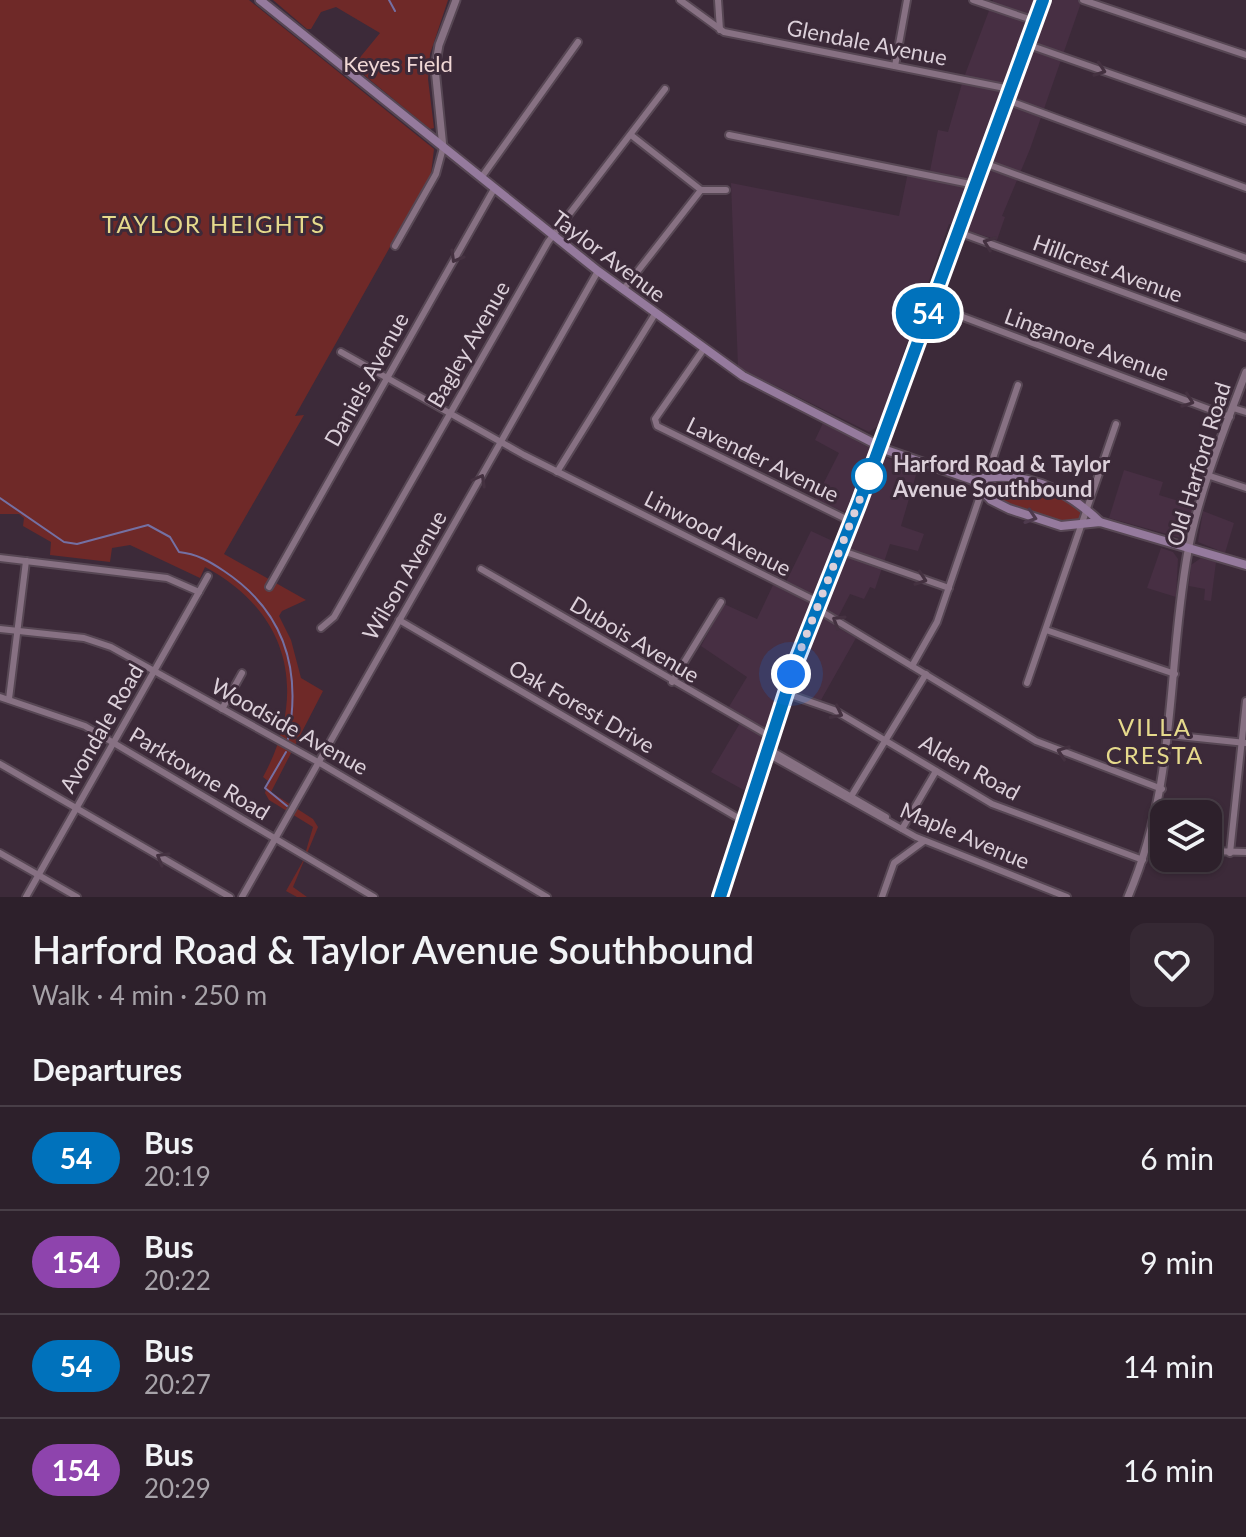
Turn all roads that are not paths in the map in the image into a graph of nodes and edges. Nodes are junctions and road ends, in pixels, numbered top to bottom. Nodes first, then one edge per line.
1 (260, 0) edge
2 (456, 0) edge
3 (680, 0) edge
4 (718, 0) edge
5 (907, 0) edge
6 (973, 0) edge
7 (1043, 0) edge
8 (1083, 0) edge
9 (1035, 21) junction
10 (720, 30) junction
11 (578, 42) dead end
12 (1026, 44) junction
13 (1246, 55) edge
14 (895, 66) junction
15 (665, 89) dead end
16 (1010, 89) junction
17 (1007, 100) junction
18 (1246, 121) edge
19 (631, 135) junction
20 (729, 135) dead end
21 (443, 148) junction
22 (984, 163) junction
23 (481, 178) junction
24 (975, 185) junction
25 (1246, 188) edge
26 (494, 189) junction
27 (701, 190) junction
28 (726, 190) dead end
29 (958, 232) junction
30 (553, 236) junction
31 (395, 246) dead end
32 (1246, 258) edge
33 (598, 271) junction
34 (623, 290) junction
35 (931, 305) junction
36 (655, 314) junction
37 (1246, 337) edge
38 (703, 350) junction
39 (341, 352) dead end
40 (1246, 372) edge
41 (387, 378) junction
42 (1018, 385) dead end
43 (1232, 412) junction
44 (1246, 412) edge
45 (449, 414) junction
46 (1116, 424) dead end
47 (500, 443) junction
48 (880, 446) junction
49 (557, 472) junction
50 (1210, 476) junction
51 (987, 477) junction
52 (973, 480) junction
53 (1246, 488) edge
54 (982, 490) junction
55 (1087, 510) junction
56 (852, 522) junction
57 (1100, 522) junction
58 (1082, 524) junction
59 (1188, 548) junction
60 (840, 550) junction
61 (0, 558) edge
62 (26, 561) junction
63 (1246, 565) edge
64 (481, 569) dead end
65 (208, 576) dead end
66 (269, 587) dead end
67 (949, 588) junction
68 (199, 592) junction
69 (721, 602) dead end
70 (817, 605) junction
71 (399, 620) junction
72 (321, 628) dead end
73 (0, 629) edge
74 (1046, 630) junction
75 (17, 631) junction
76 (912, 666) junction
77 (155, 671) junction
78 (242, 673) dead end
79 (926, 674) junction
80 (1175, 674) junction
81 (672, 682) junction
82 (1027, 683) dead end
83 (785, 693) junction
84 (0, 697) edge
85 (9, 699) junction
86 (1246, 701) edge
87 (222, 709) junction
88 (1169, 735) junction
89 (773, 738) junction
90 (886, 740) junction
91 (113, 743) junction
92 (1244, 743) edge
93 (769, 751) junction
94 (318, 762) junction
95 (0, 764) edge
96 (936, 771) junction
97 (1162, 789) junction
98 (852, 795) junction
99 (861, 805) junction
100 (76, 808) junction
101 (747, 823) junction
102 (902, 829) junction
103 (275, 838) junction
104 (924, 841) junction
105 (1149, 847) joint
106 (1222, 852) edge
107 (1246, 852) edge
108 (0, 853) edge
109 (1230, 853) junction
110 (1144, 860) junction
111 (38, 875) junction
112 (26, 897) edge
113 (77, 897) edge
114 (230, 897) edge
115 (242, 897) edge
116 (374, 897) edge
117 (547, 897) edge
118 (720, 897) edge
119 (882, 897) edge
120 (1067, 897) edge
121 (1128, 897) edge

1 - 21 main road, Taylor Avenue
2 - 21 street
3 - 10 street, Glendale Avenue
4 - 10 street
5 - 14 street
6 - 9 street
7 - 9 main road
8 - 13 street
9 - 12 main road
10 - 14 street, Glendale Avenue
11 - 23 street
12 - 16 main road
12 -> 18 street
14 - 16 street, Glendale Avenue
15 - 19 street, Bagley Avenue
16 - 17 main road
17 - 22 main road
17 - 25 street
19 - 27 street
19 - 30 street, Bagley Avenue
20 - 24 street
21 - 23 main road, Taylor Avenue
21 - 31 street
22 - 24 main road
22 - 32 street
23 - 26 main road, Taylor Avenue
24 - 29 main road
26 - 30 main road, Taylor Avenue
26 -> 41 street, Daniels Avenue
27 - 28 street
27 - 34 street
29 - 35 main road
37 -> 29 street, Hillcrest Avenue
30 - 33 main road, Taylor Avenue
30 - 45 street, Bagley Avenue
33 - 34 main road, Taylor Avenue
33 - 47 street, Wilson Avenue
34 - 36 main road, Taylor Avenue
35 -> 43 street, Linganore Avenue
35 - 48 main road
36 - 38 main road, Taylor Avenue
36 - 49 street
38 - 48 main road, Taylor Avenue
38 - 56 street, Lavender Avenue
39 - 41 street, Linwood Avenue
40 - 43 street, Old Harford Road
41 - 45 street, Linwood Avenue
41 - 66 street, Daniels Avenue
42 - 51 street
43 - 44 street, Linganore Avenue
43 - 50 street, Old Harford Road
45 - 47 street, Linwood Avenue
45 - 72 street, Bagley Avenue
46 - 55 street
47 - 49 street, Linwood Avenue
71 -> 47 street, Wilson Avenue
48 - 52 main road, Taylor Avenue
48 - 56 main road
49 - 70 street, Linwood Avenue
50 - 53 street
50 - 59 street, Old Harford Road
51 - 52 main road, Taylor Avenue
51 - 54 street
51 - 55 main road, Taylor Avenue
52 - 54 main road, Taylor Avenue
54 -> 58 main road, Taylor Avenue
54 - 67 street
55 - 57 main road, Taylor Avenue
55 - 58 street
56 - 60 main road
57 - 58 main road, Taylor Avenue
57 - 59 main road, Taylor Avenue
58 - 74 street
59 - 63 main road, Taylor Avenue
59 - 80 street, Old Harford Road
60 -> 67 street
60 - 70 main road
61 - 62 street
62 - 68 street
62 - 75 street
64 - 81 street, Dubois Avenue
65 - 68 street, Avondale Road
67 - 76 street
68 - 77 street, Avondale Road
69 - 81 street
76 -> 70 street, Linwood Avenue
70 - 83 main road
71 - 94 street, Wilson Avenue
71 - 101 street, Oak Forest Drive
73 - 75 street, Woodside Avenue
74 - 80 street
74 - 82 street
75 - 77 street, Woodside Avenue
75 - 85 street
76 - 79 street, Linwood Avenue
77 - 87 street, Woodside Avenue
77 - 91 street, Avondale Road
78 - 87 street
79 - 90 street
97 -> 79 street, Linwood Avenue
80 - 88 street, Old Harford Road
81 - 89 street, Dubois Avenue
83 - 89 main road
83 -> 90 street, Alden Road
84 - 85 street, Parktowne Road
85 - 91 street, Parktowne Road
86 - 92 street
87 - 94 street, Woodside Avenue
88 - 92 street
88 - 97 street, Old Harford Road
89 - 93 main road
90 - 96 street, Alden Road
90 - 98 street
91 - 100 street, Avondale Road
91 - 103 street, Parktowne Road
92 - 109 street
93 - 98 street
93 - 99 street, Maple Avenue
93 - 101 main road
94 - 103 street, Wilson Avenue
94 - 117 street, Woodside Avenue
95 - 100 street
96 - 102 street
96 - 110 street, Alden Road
97 - 105 street, Old Harford Road
98 - 99 street
99 - 102 street, Maple Avenue
100 - 111 street, Avondale Road
114 -> 100 street
101 - 118 main road
102 - 104 street, Maple Avenue
103 - 115 street, Wilson Avenue
103 - 116 street, Parktowne Road
104 - 119 street
104 - 120 street, Maple Avenue
105 - 110 street, Old Harford Road
106 - 109 street
107 - 109 street
108 - 111 street
110 - 121 street, Old Harford Road
111 - 112 street, Avondale Road
111 - 113 street

